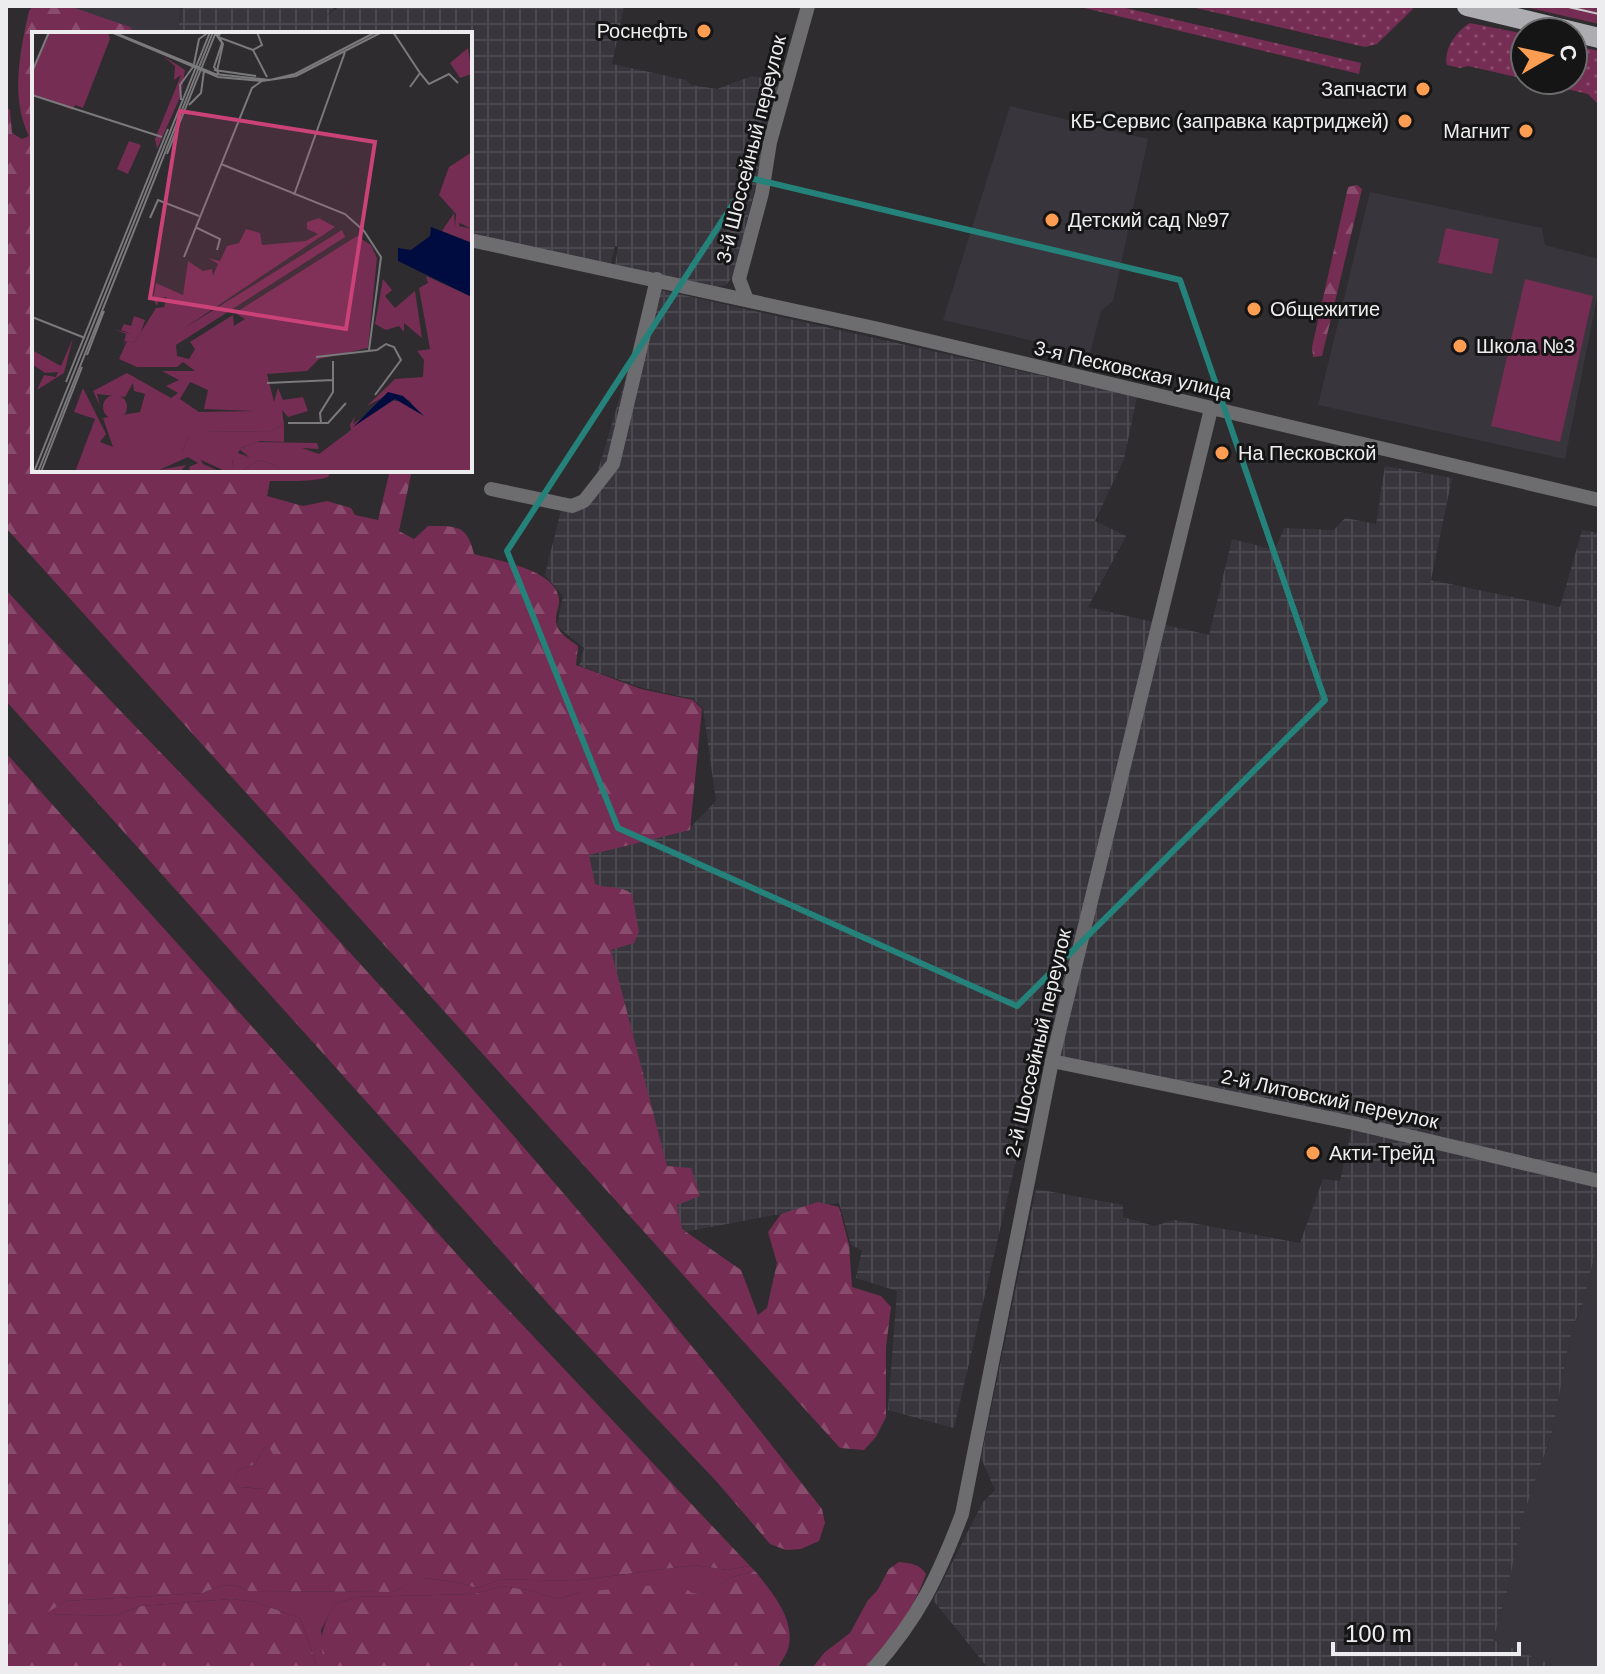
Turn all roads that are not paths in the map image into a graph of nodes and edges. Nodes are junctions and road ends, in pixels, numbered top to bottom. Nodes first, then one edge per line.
1 (808, 6) edge
2 (1467, 6) edge
3 (1599, 38) edge
4 (472, 240) edge
5 (657, 279) junction
6 (747, 300) junction
7 (1211, 409) junction
8 (491, 489) dead end
9 (1599, 500) edge
10 (1052, 1061) junction
11 (1599, 1181) edge
12 (874, 1668) edge

1 - 6 street, 3-й Шоссейный переулок
2 - 3 main road
4 - 5 street, 3-я Песковская улица
5 - 6 street, 3-я Песковская улица
5 - 8 street
6 - 7 street, 3-я Песковская улица
7 - 9 street, 3-я Песковская улица
7 - 10 street, 2-й Шоссейный переулок
10 - 11 street, 2-й Литовский переулок
10 - 12 street, 2-й Шоссейный переулок

